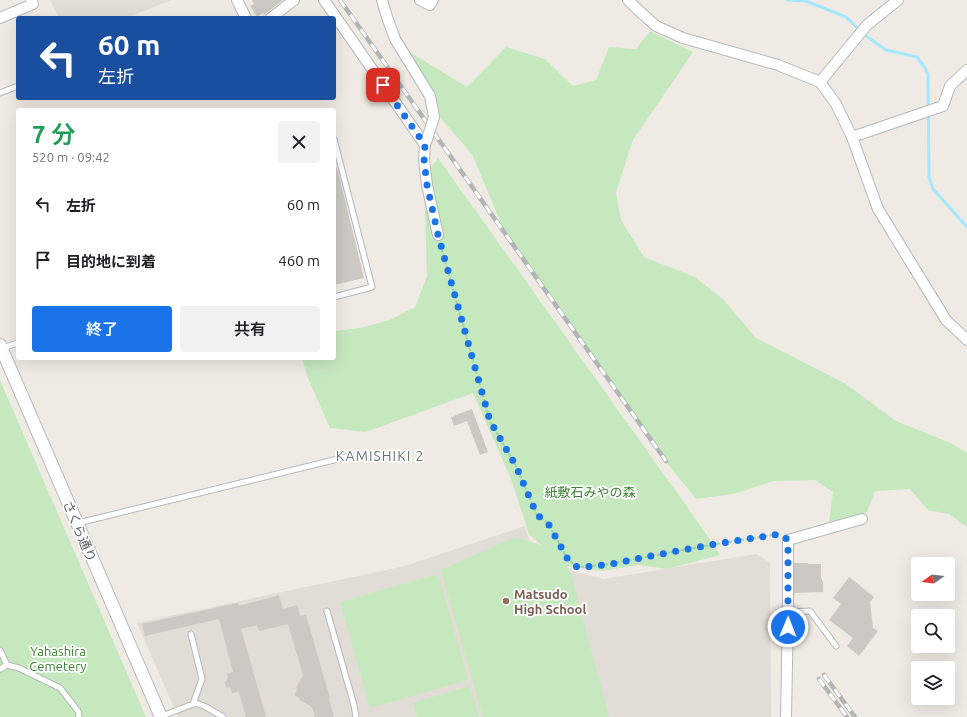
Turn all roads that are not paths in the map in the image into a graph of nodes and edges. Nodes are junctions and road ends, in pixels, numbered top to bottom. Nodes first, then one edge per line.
1 (32, 0) edge
2 (237, 0) edge
3 (294, 0) edge
4 (324, 0) edge
5 (382, 0) edge
6 (420, 0) edge
7 (433, 0) edge
8 (628, 0) edge
9 (898, 0) edge
10 (245, 16) edge
11 (274, 16) edge
12 (335, 16) edge
13 (336, 17) edge
14 (0, 18) edge
15 (967, 70) edge
16 (820, 82) junction
17 (16, 87) edge
18 (0, 93) edge
19 (852, 137) junction
20 (426, 142) junction
21 (336, 146) edge
22 (438, 235) road end
23 (336, 296) edge
24 (967, 340) edge
25 (16, 343) edge
26 (1, 346) edge
27 (350, 456) dead end
28 (862, 519) dead end
29 (77, 523) junction
30 (327, 611) dead end
31 (788, 612) junction
32 (191, 634) dead end
33 (836, 646) dead end
34 (0, 650) edge
35 (7, 665) junction
36 (0, 669) edge
37 (193, 704) junction
38 (79, 717) edge
39 (161, 717) edge
40 (223, 717) edge
41 (356, 717) edge
42 (786, 717) edge

1 - 14 street
2 - 10 street
3 - 11 street
4 - 12 street
5 - 20 street, bridge
6 - 7 street
8 - 16 street
9 - 16 street
13 - 20 street
15 - 19 street
16 - 19 street
17 - 18 lane
19 - 24 street
20 - 22 street
21 - 23 lane
25 - 26 lane
26 - 29 street, さくら通り
27 - 29 lane
28 - 31 street
29 - 39 street, さくら通り
30 - 41 lane
31 - 33 lane
31 - 42 street
32 - 37 lane
34 - 35 lane
35 - 36 lane
35 - 38 lane
37 - 39 lane
37 - 40 lane

